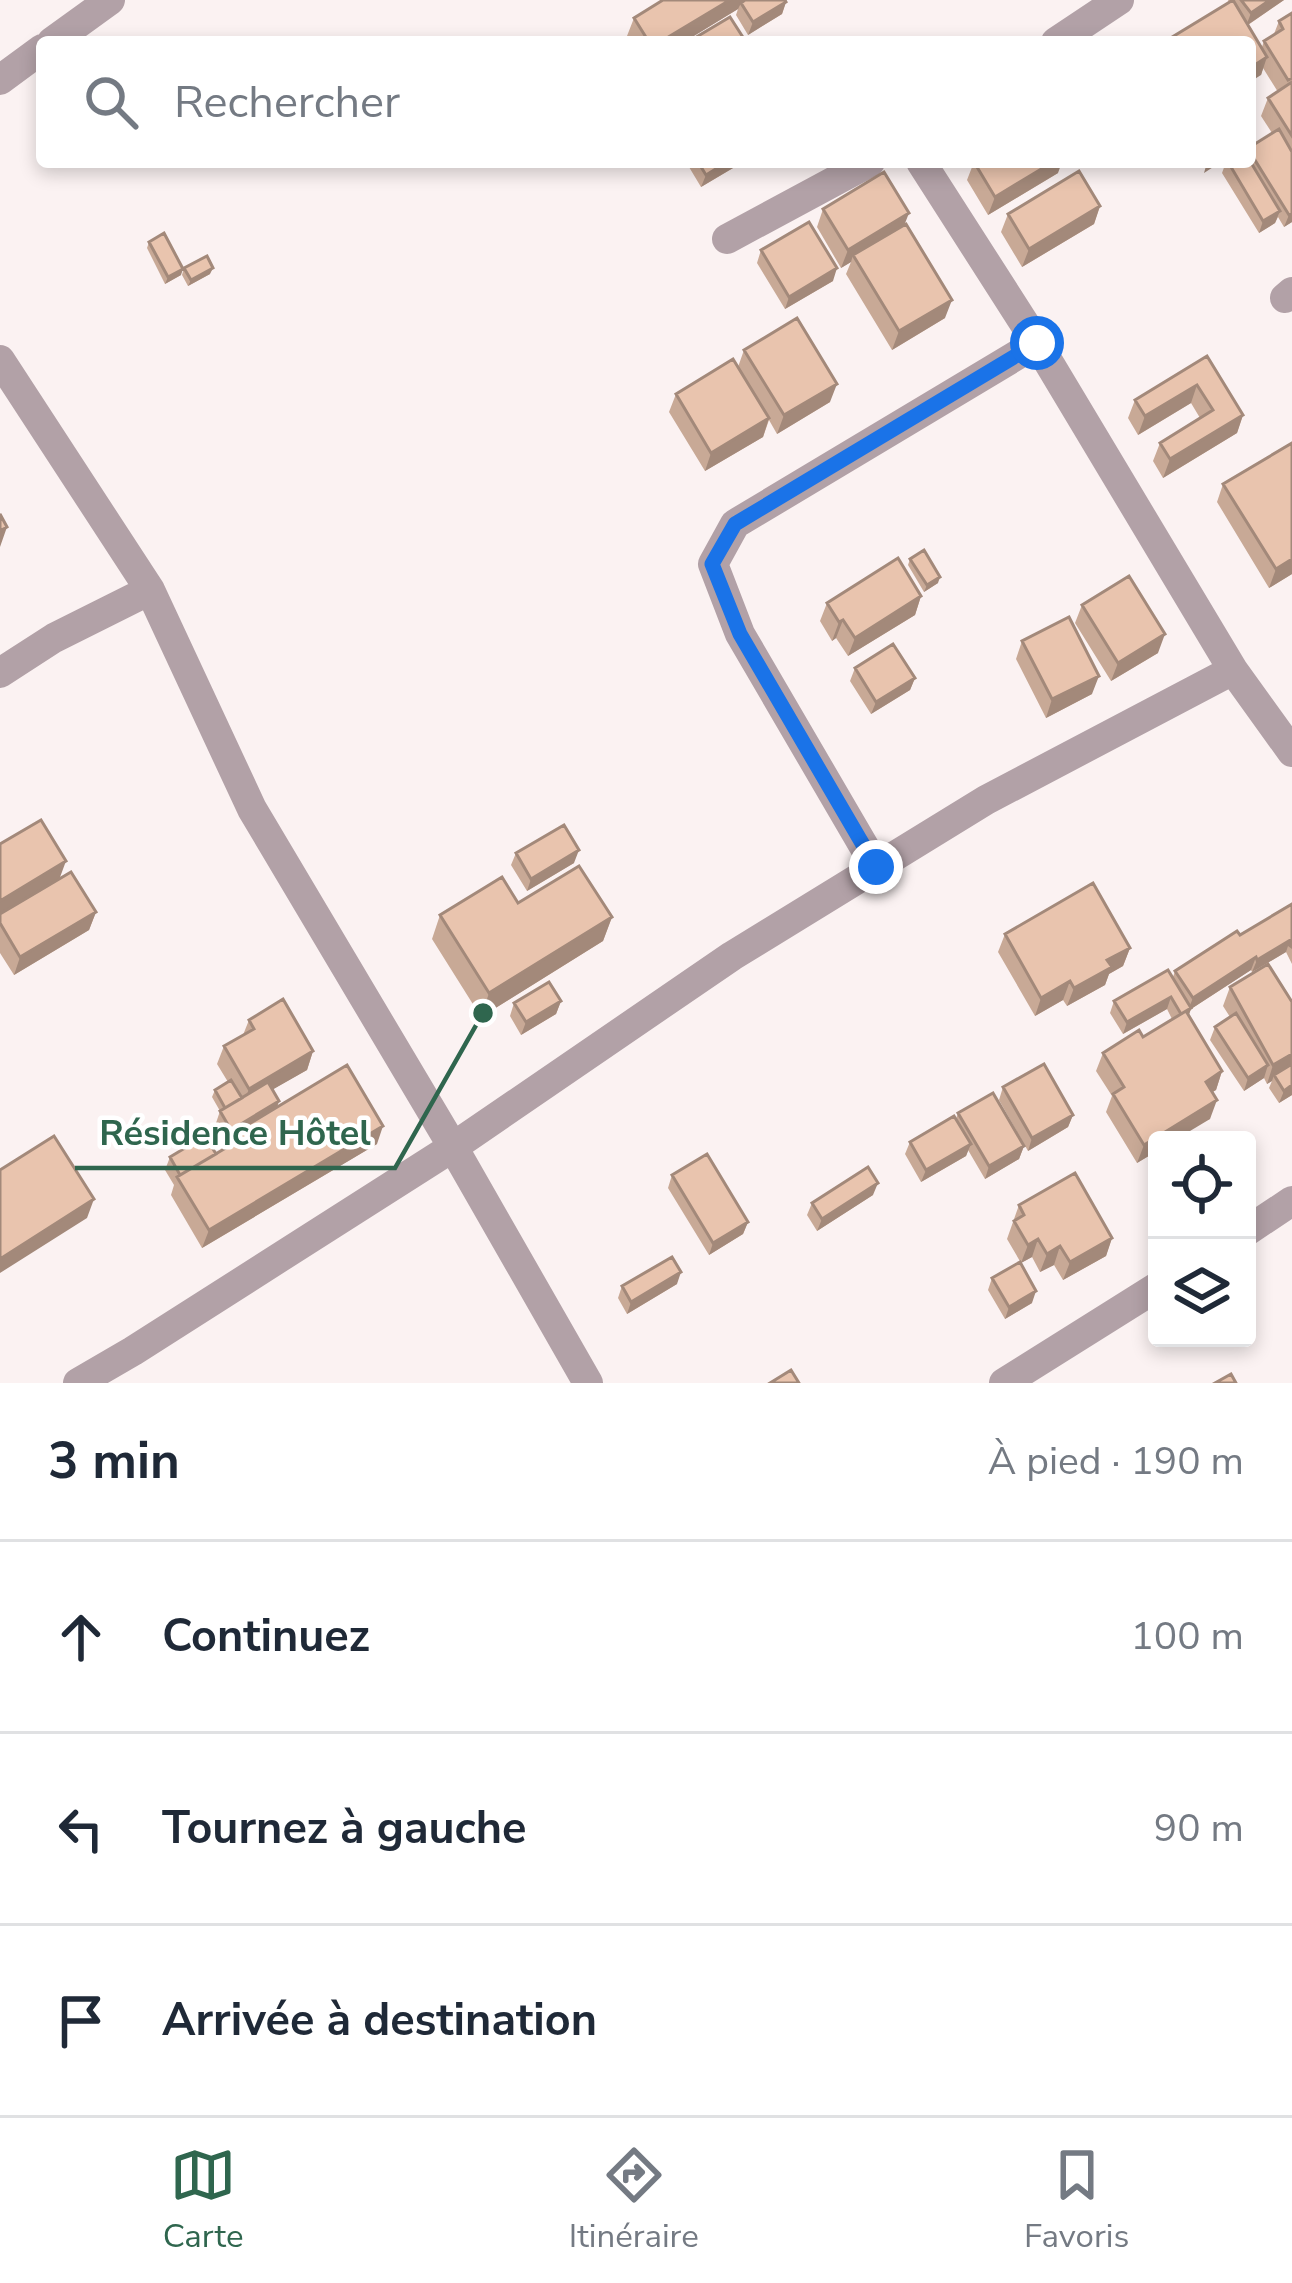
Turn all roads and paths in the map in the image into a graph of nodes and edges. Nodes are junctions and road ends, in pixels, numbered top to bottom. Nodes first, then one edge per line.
1 (110, 0) edge
2 (1119, 0) edge
3 (60, 36) edge
4 (1065, 36) edge
5 (36, 53) edge
6 (0, 80) edge
7 (859, 168) edge
8 (925, 168) edge
9 (727, 239) dead end
10 (1037, 343) junction
11 (0, 360) edge
12 (150, 590) junction
13 (1233, 670) junction
14 (0, 673) edge
15 (1292, 752) edge
16 (876, 867) junction
17 (453, 1147) junction
18 (1292, 1201) edge
19 (1256, 1225) edge
20 (1148, 1294) edge
21 (78, 1383) edge
22 (588, 1383) edge
23 (1004, 1383) edge

1 - 3 street
2 - 4 street
5 - 6 street
7 - 9 street
8 - 10 street
10 - 13 street
10 - 16 street
11 - 12 street
12 - 14 street
12 - 17 street
13 - 15 street
13 - 16 street
16 - 17 street
17 - 21 street
17 - 22 street
18 - 19 street
20 - 23 street

